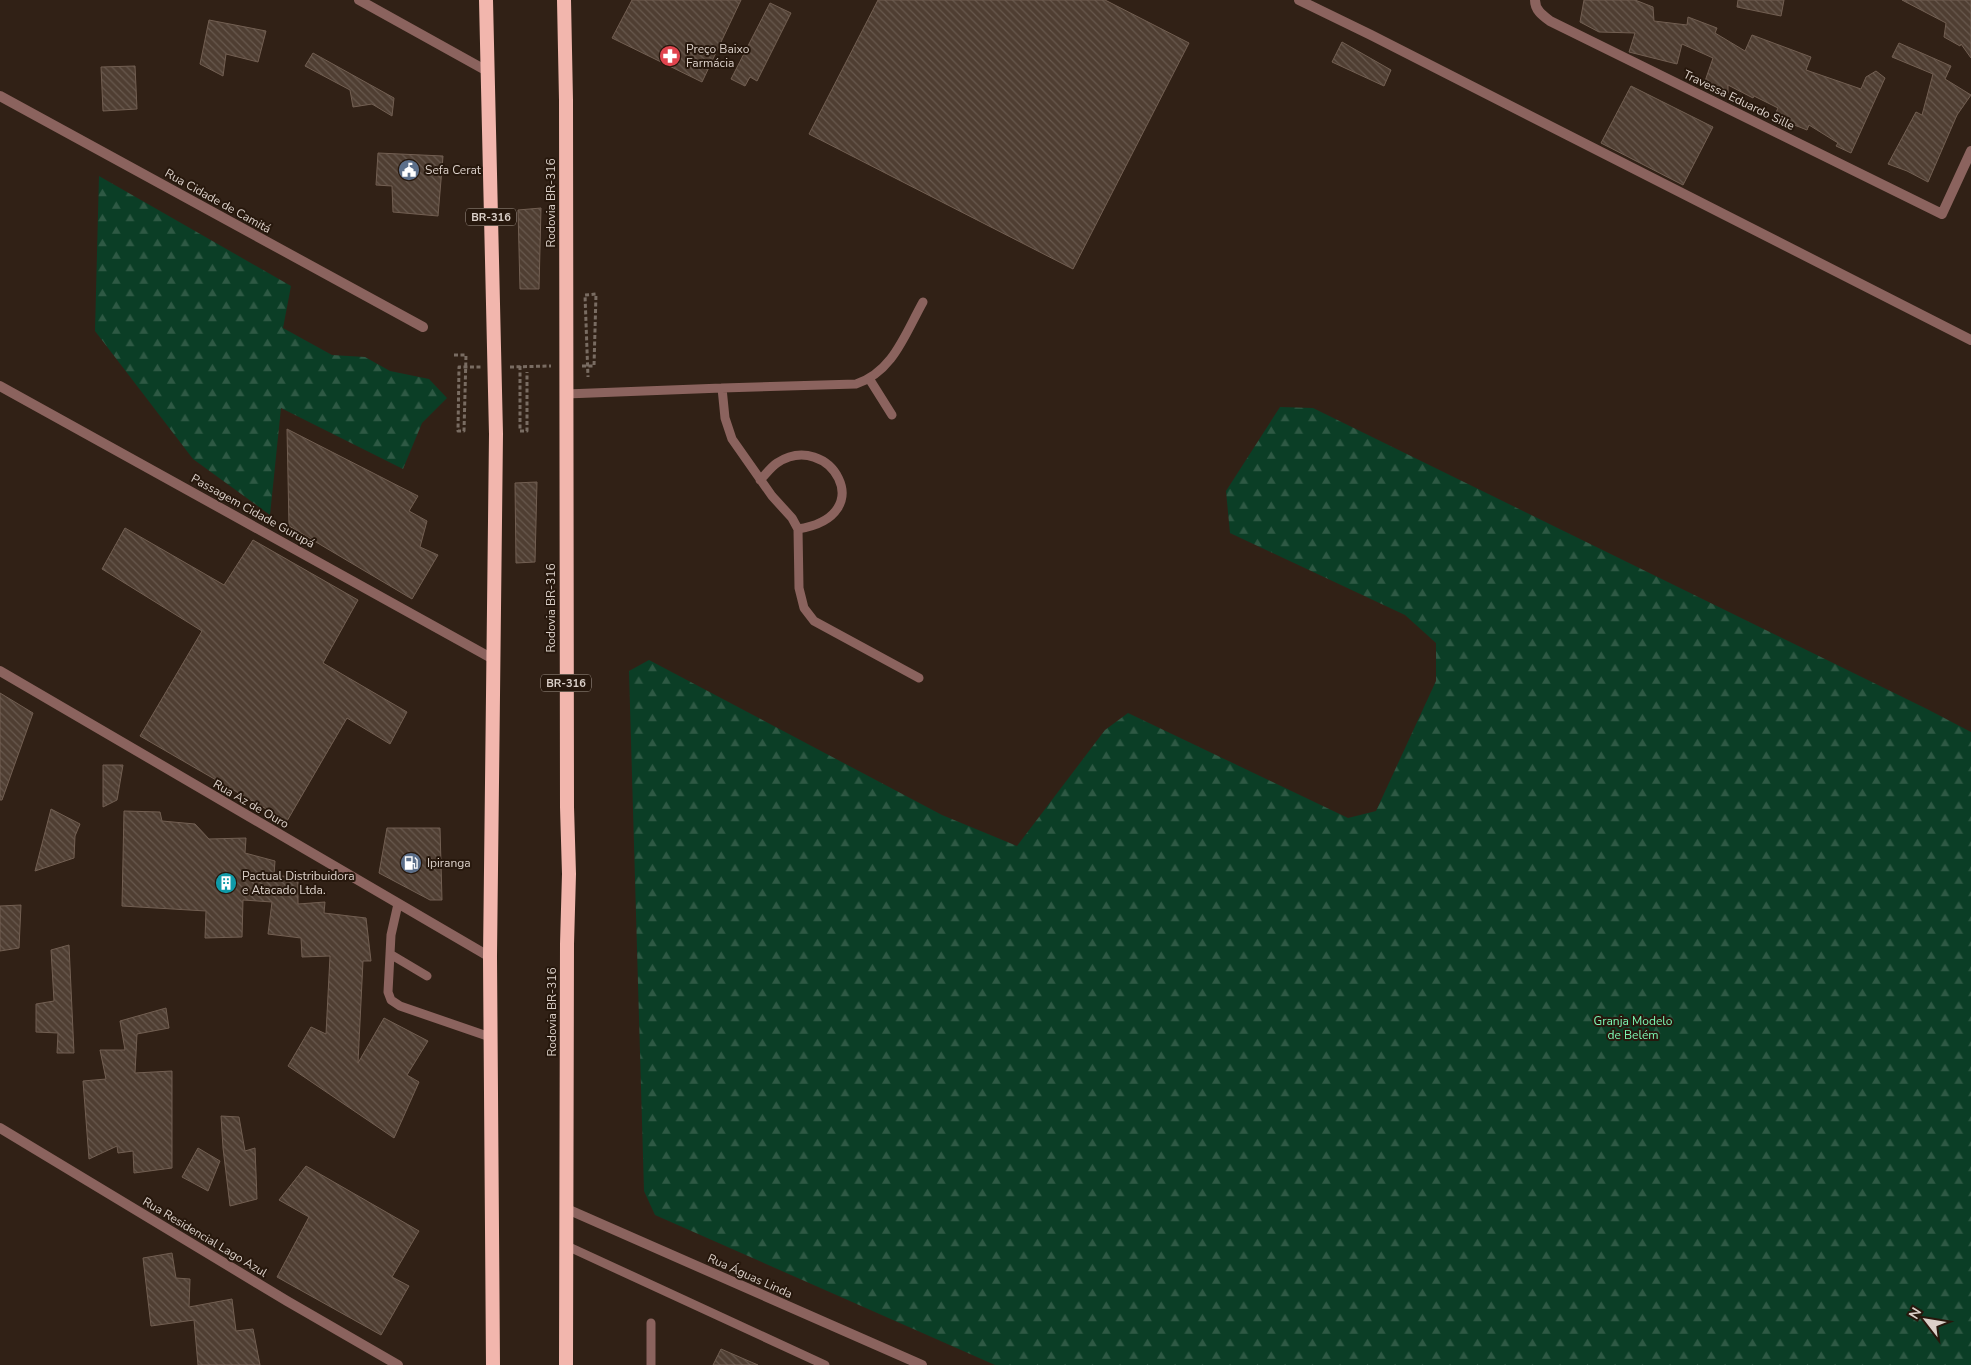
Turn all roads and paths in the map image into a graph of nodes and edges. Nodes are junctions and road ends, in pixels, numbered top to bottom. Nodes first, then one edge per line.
1 (359, 0) edge
2 (486, 0) edge
3 (564, 0) edge
4 (1299, 0) edge
5 (1535, 0) edge
6 (487, 71) junction
7 (0, 96) edge
8 (1970, 157) edge
9 (923, 302) dead end
10 (423, 327) dead end
11 (1971, 340) edge
12 (454, 355) dead end
13 (485, 366) dead end
14 (503, 366) dead end
15 (520, 366) junction
16 (557, 366) dead end
17 (576, 366) dead end
18 (527, 372) dead end
19 (588, 377) dead end
20 (870, 380) junction
21 (0, 386) edge
22 (722, 388) junction
23 (566, 394) junction
24 (892, 416) dead end
25 (760, 480) junction
26 (798, 529) junction
27 (493, 659) junction
28 (0, 671) edge
29 (919, 678) dead end
30 (398, 904) junction
31 (390, 954) junction
32 (490, 957) junction
33 (428, 976) dead end
34 (490, 1037) junction
35 (0, 1128) edge
36 (567, 1209) junction
37 (567, 1246) junction
38 (651, 1323) dead end
39 (398, 1365) edge
40 (493, 1365) edge
41 (566, 1365) edge
42 (651, 1365) edge
43 (825, 1365) edge
44 (922, 1365) edge

1 - 6 street
2 - 6 highway, BR-316
3 - 23 highway, Rodovia BR-316 / BR-316
4 - 11 street
5 - 8 street, Travessa Eduardo Sille
6 - 27 highway, BR-316
7 - 10 street, Rua Cidade de Camitá
9 - 20 lane
12 - 13 path
14 - 15 path
15 - 16 path
15 - 18 path
17 - 19 path
20 - 22 lane
20 - 24 lane
21 - 27 street, Passagem Cidade Gurupá
22 - 23 lane
22 - 25 lane
23 - 36 highway, Rodovia BR-316 / BR-316
25 - 26 lane
25 - 26 lane
26 - 29 lane
27 - 32 highway, BR-316
28 - 30 street, Rua Az de Ouro
30 - 31 lane
30 - 32 street, Rua Az de Ouro
31 - 33 lane
31 - 34 lane
32 - 34 highway, BR-316
34 - 40 highway, BR-316
35 - 39 street, Rua Residencial Lago Azul
36 - 37 highway, Rodovia BR-316 / BR-316
36 - 44 street, Rua Águas Linda
37 - 41 highway, Rodovia BR-316 / BR-316
37 - 43 lane
38 - 42 lane

